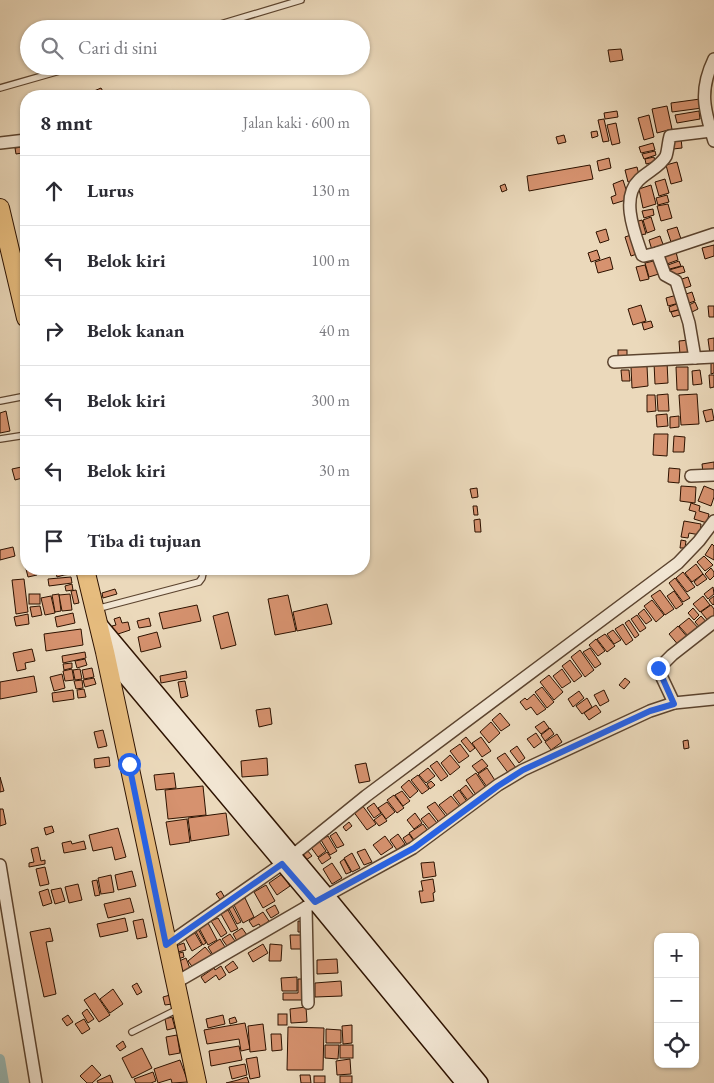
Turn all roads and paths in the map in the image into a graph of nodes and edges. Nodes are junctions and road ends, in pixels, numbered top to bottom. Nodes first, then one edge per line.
1 (301, 0) edge
2 (234, 20) edge
3 (714, 59) edge
4 (46, 75) edge
5 (0, 88) edge
6 (712, 136) edge
7 (20, 141) edge
8 (0, 143) edge
9 (0, 208) edge
10 (714, 234) edge
11 (657, 253) junction
12 (20, 293) edge
13 (714, 357) edge
14 (695, 358) junction
15 (614, 362) dead end
16 (20, 397) edge
17 (0, 401) edge
18 (20, 437) edge
19 (0, 439) edge
20 (714, 475) edge
21 (690, 476) dead end
22 (714, 521) edge
23 (86, 575) edge
24 (203, 575) edge
25 (96, 616) junction
26 (714, 622) edge
27 (105, 652) junction
28 (714, 700) edge
29 (674, 704) junction
30 (287, 860) junction
31 (0, 866) edge
32 (315, 901) junction
33 (166, 945) junction
34 (176, 983) junction
35 (308, 1003) dead end
36 (180, 1008) junction
37 (132, 1032) dead end
38 (36, 1083) edge
39 (197, 1083) edge
40 (464, 1083) edge
41 (480, 1083) edge

1 - 2 lane
3 - 6 street
4 - 5 lane
6 - 11 street
7 - 8 street
9 - 12 main road
10 - 11 street
11 - 14 street
13 - 14 street
14 - 15 street
16 - 17 lane
18 - 19 lane
20 - 21 street
22 - 30 street
23 - 25 main road
24 - 25 lane
25 - 27 main road
25 - 30 street
26 - 29 street
27 - 30 street
27 - 33 main road
28 - 29 street
29 - 32 street
30 - 32 street
30 - 33 street
31 - 38 street
32 - 34 street
32 - 35 street
32 - 40 street
32 - 41 street
33 - 34 main road
34 - 36 main road
36 - 37 lane
36 - 39 main road

